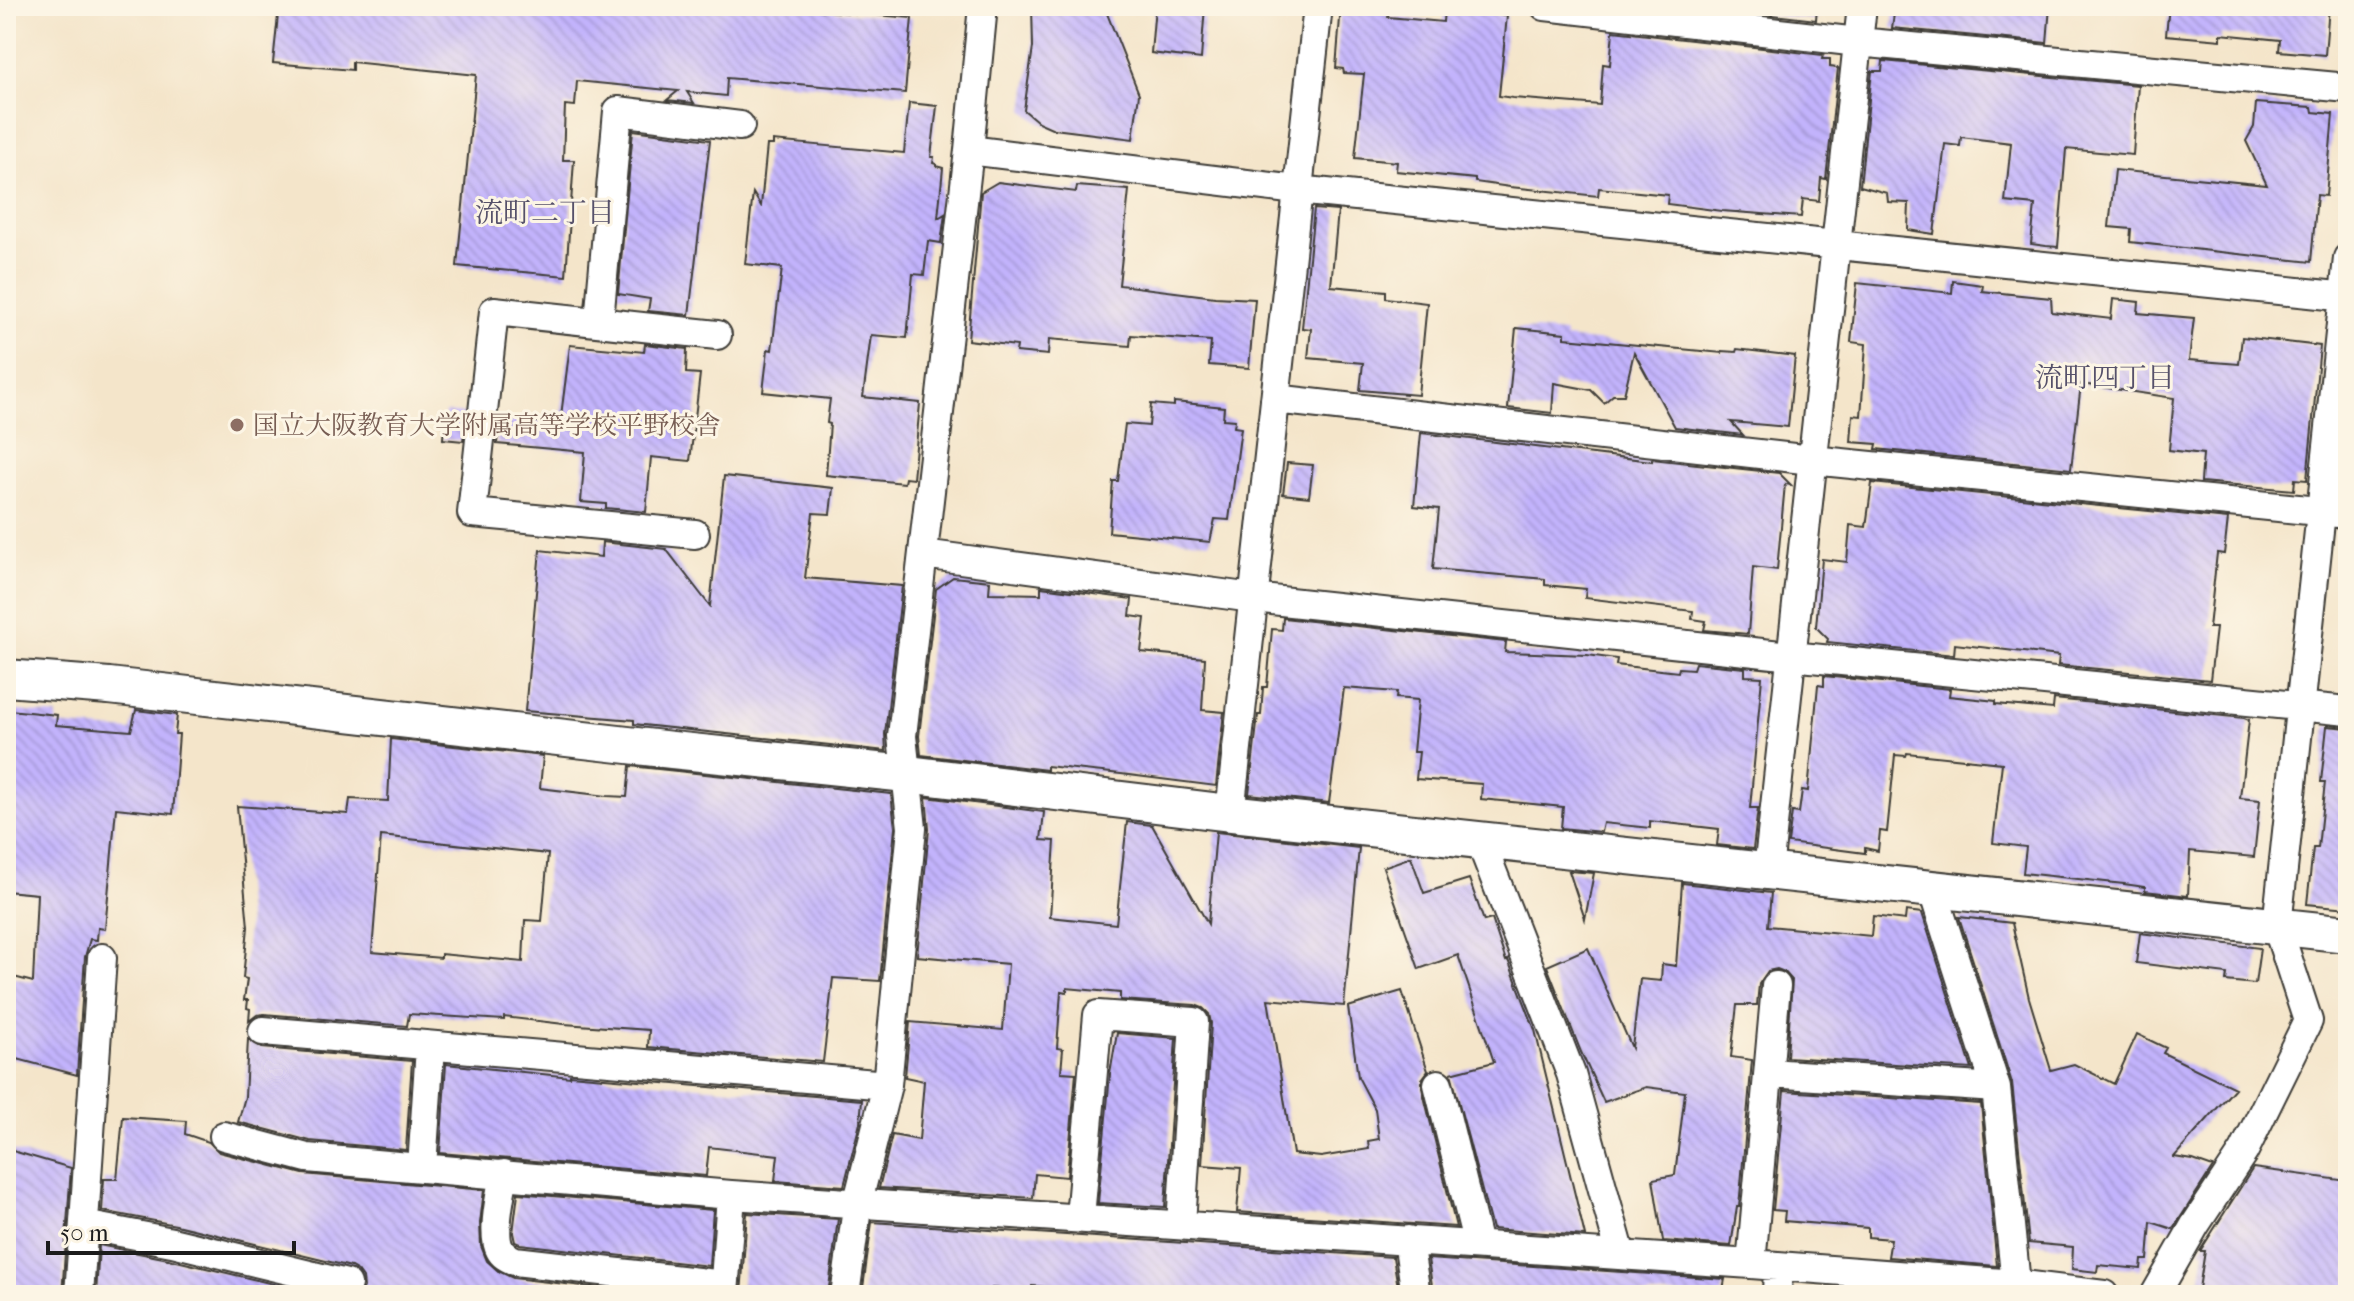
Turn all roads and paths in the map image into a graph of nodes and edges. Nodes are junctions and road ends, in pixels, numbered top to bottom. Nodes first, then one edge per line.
1 (983, 6) edge
2 (1318, 6) edge
3 (1545, 6) edge
4 (1862, 6) edge
5 (1858, 42) junction
6 (2348, 88) edge
7 (740, 126) dead end
8 (969, 150) junction
9 (1297, 190) junction
10 (1836, 245) junction
11 (2348, 258) edge
12 (2346, 296) edge
13 (599, 321) junction
14 (717, 335) dead end
15 (1275, 399) junction
16 (1812, 460) junction
17 (2334, 512) edge
18 (695, 534) dead end
19 (923, 554) junction
20 (1253, 598) junction
21 (1791, 656) junction
22 (6, 678) edge
23 (2300, 705) junction
24 (2348, 711) edge
25 (907, 774) junction
26 (1230, 813) junction
27 (1480, 840) junction
28 (1768, 871) junction
29 (1932, 888) junction
30 (2277, 926) junction
31 (2348, 934) edge
32 (102, 958) dead end
33 (1776, 986) dead end
34 (263, 1031) dead end
35 (430, 1047) junction
36 (1769, 1073) junction
37 (1438, 1084) dead end
38 (887, 1085) junction
39 (1996, 1088) junction
40 (224, 1136) dead end
41 (422, 1167) junction
42 (504, 1174) junction
43 (731, 1195) junction
44 (858, 1201) junction
45 (1080, 1217) junction
46 (1181, 1224) junction
47 (84, 1225) junction
48 (1408, 1240) junction
49 (1478, 1245) junction
50 (1621, 1255) junction
51 (1764, 1265) junction
52 (347, 1284) dead end
53 (2016, 1284) junction
54 (724, 1290) edge
55 (79, 1295) edge
56 (845, 1295) edge
57 (1416, 1295) edge
58 (1777, 1295) edge
59 (2104, 1295) edge
60 (2155, 1295) edge

1 - 8 street
2 - 9 street
3 - 5 street
4 - 5 street
5 - 6 street
5 - 10 street
7 - 13 street
8 - 9 street
8 - 19 street
9 - 10 street
9 - 15 street
10 - 12 street
10 - 16 street
11 - 12 street
12 - 17 street
13 - 14 street
13 - 18 street
15 - 16 street
15 - 20 street
16 - 17 street
16 - 21 street
17 - 23 street
19 - 20 street
19 - 25 street
20 - 21 street
20 - 26 street
21 - 23 street
21 - 28 street
22 - 25 street
23 - 24 street
23 - 30 street
25 - 26 street
25 - 38 street
26 - 27 street
27 - 28 street
27 - 50 street
28 - 29 street
29 - 30 street
29 - 39 street
30 - 31 street
30 - 60 street
32 - 47 street
33 - 36 street
34 - 35 street
35 - 38 street
35 - 41 street
36 - 39 street
36 - 51 street
37 - 49 street
38 - 44 street
39 - 53 street
40 - 41 street
41 - 42 street
42 - 43 street
42 - 54 street
43 - 44 street
43 - 54 street
44 - 45 street
44 - 56 street
45 - 46 street
45 - 46 street
46 - 48 street
47 - 52 street
47 - 55 street
48 - 49 street
48 - 57 street
49 - 50 street
50 - 51 street
51 - 53 street
51 - 58 street
53 - 59 street

